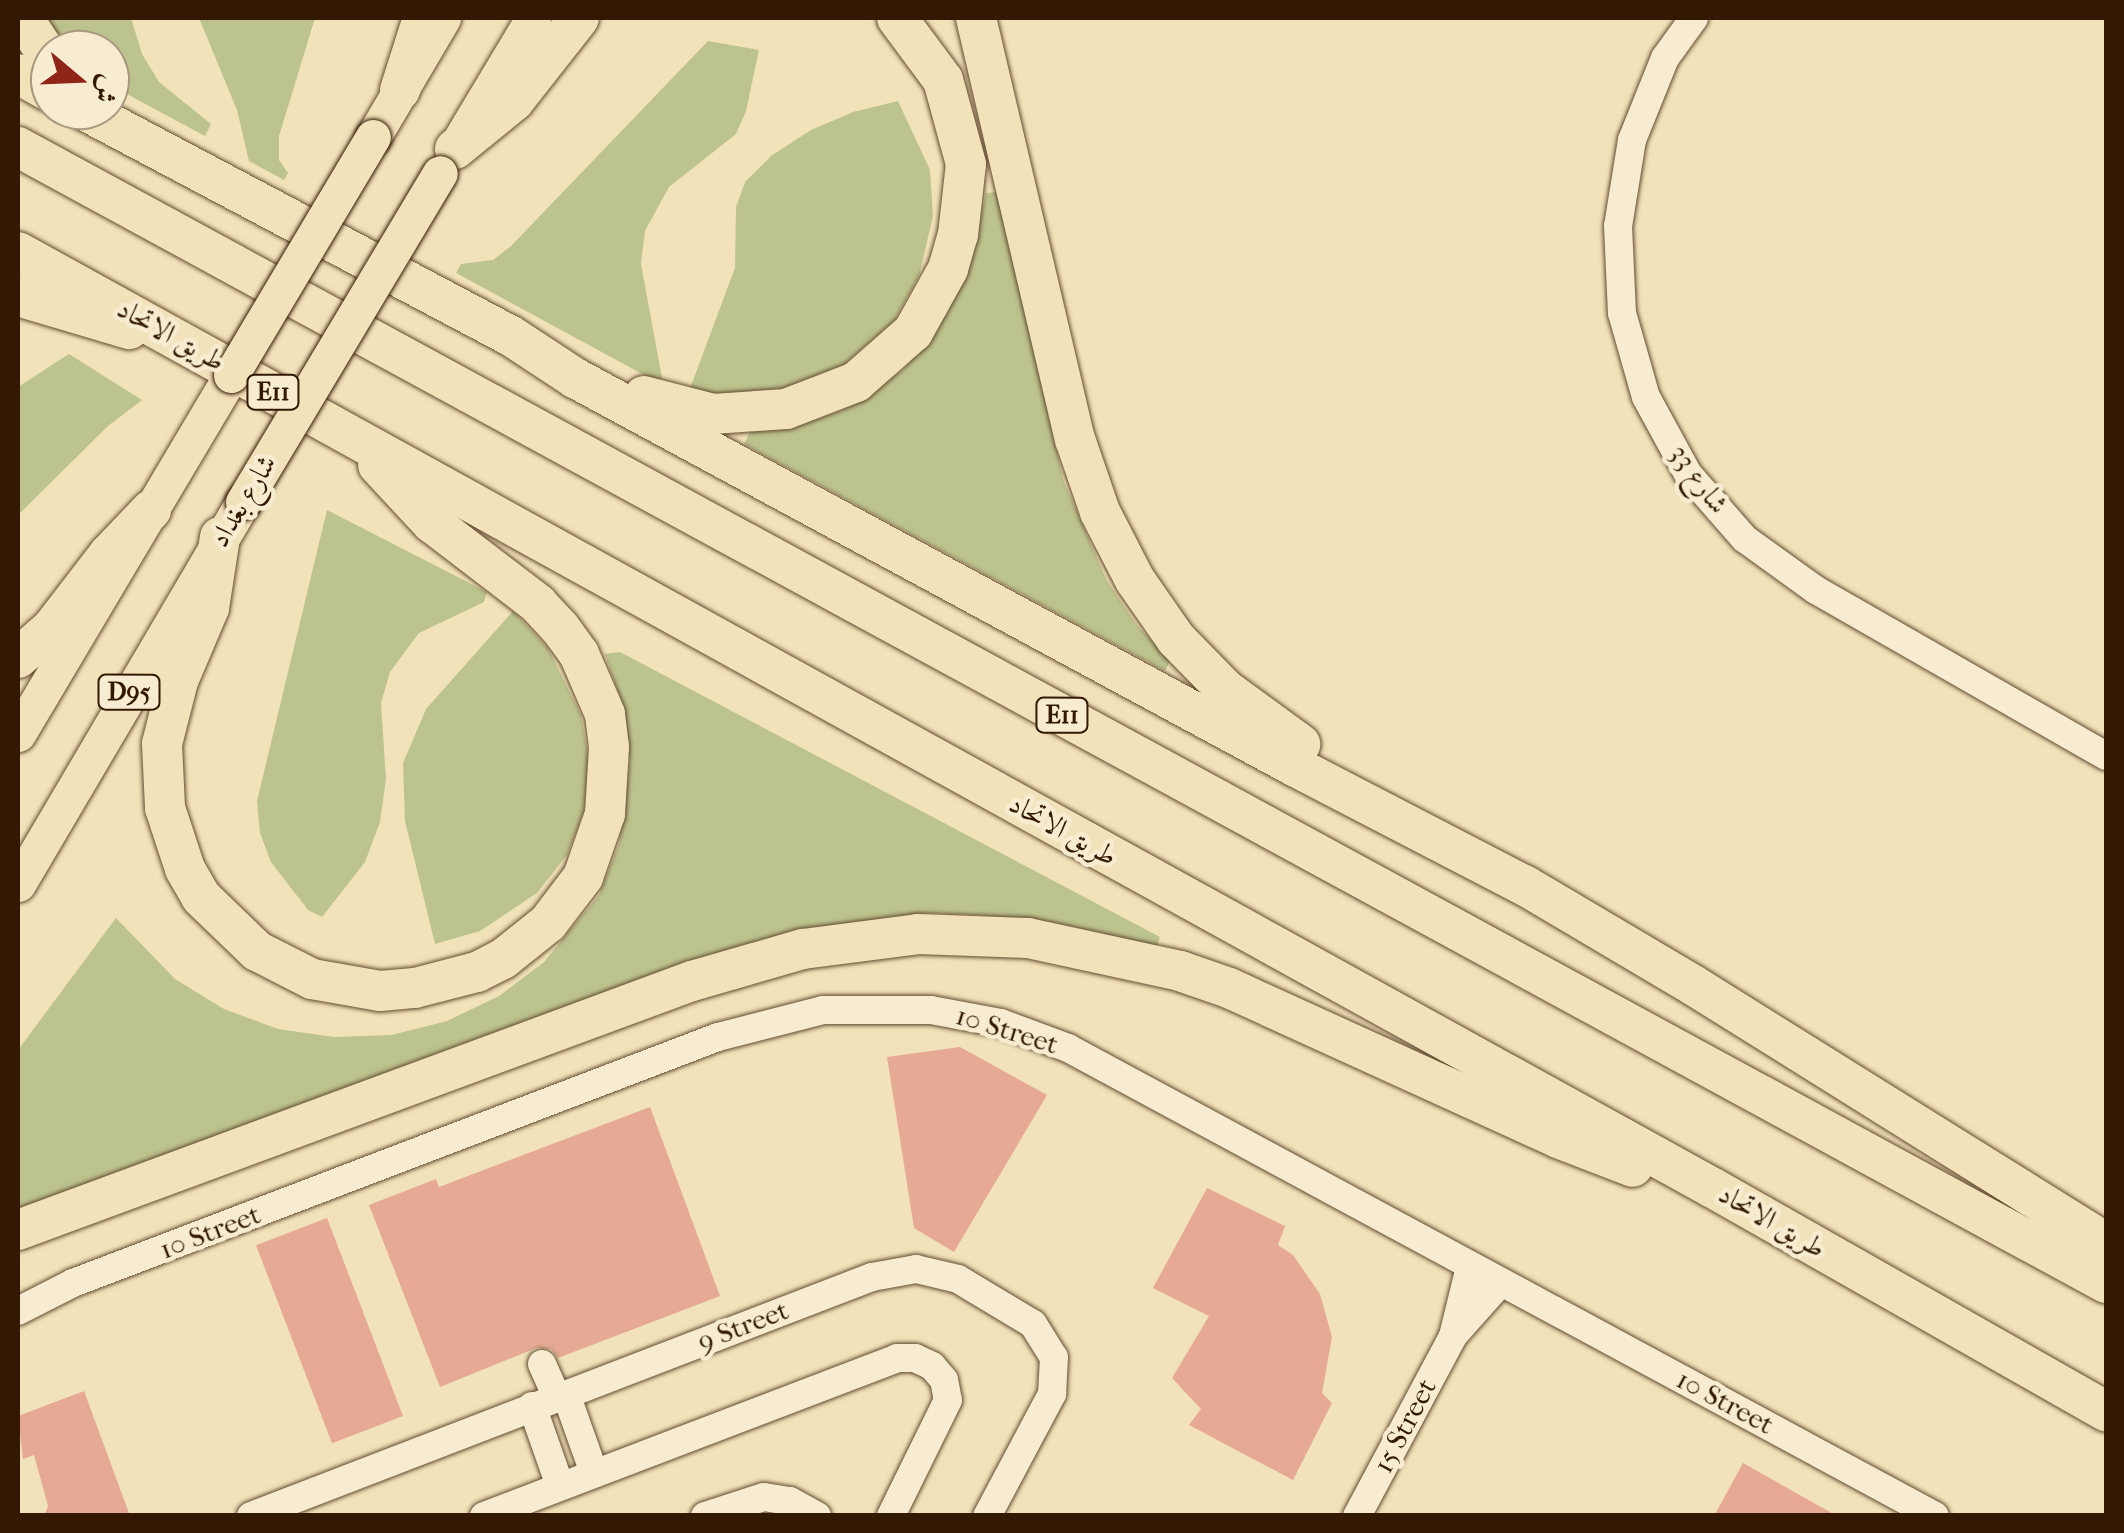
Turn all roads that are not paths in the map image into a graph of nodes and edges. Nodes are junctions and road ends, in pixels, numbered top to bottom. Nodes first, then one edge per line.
1 (423, 18) edge
2 (443, 18) edge
3 (533, 18) edge
4 (578, 18) edge
5 (896, 18) edge
6 (976, 18) edge
7 (1694, 18) edge
8 (400, 90) junction
9 (130, 122) edge
10 (121, 130) edge
11 (18, 147) edge
12 (447, 161) junction
13 (190, 168) junction
14 (18, 252) edge
15 (18, 296) edge
16 (511, 336) junction
17 (182, 340) junction
18 (364, 446) junction
19 (151, 510) junction
20 (220, 537) junction
21 (18, 658) edge
22 (18, 734) edge
23 (2106, 756) edge
24 (1404, 819) junction
25 (18, 884) edge
26 (130, 1188) junction
27 (1713, 1188) junction
28 (18, 1230) edge
29 (2106, 1243) edge
30 (18, 1250) edge
31 (1470, 1267) junction
32 (2106, 1283) edge
33 (1500, 1284) junction
34 (18, 1312) edge
35 (1453, 1336) junction
36 (549, 1383) junction
37 (2106, 1411) edge
38 (594, 1474) junction
39 (560, 1486) junction
40 (250, 1516) edge
41 (484, 1516) edge
42 (704, 1516) edge
43 (817, 1516) edge
44 (891, 1516) edge
45 (987, 1516) edge
46 (1357, 1516) edge
47 (1935, 1516) edge

1 - 8 highway
2 - 8 main road, D95
3 - 12 main road, شارع بغداد / D95
4 - 12 highway
5 - 16 highway
6 - 24 highway
7 - 23 street, شارع 33
8 - 19 main road, D95, bridge
9 - 13 highway
10 - 13 highway
11 - 32 highway, E11
12 - 20 main road, شارع بغداد / D95, bridge
13 - 16 highway
14 - 17 highway, طريق الاتحاد / E11
15 - 17 highway
16 - 24 highway
17 - 18 highway, طريق الاتحاد / E11
18 - 20 highway
18 - 27 highway, طريق الاتحاد / E11
19 - 21 highway
19 - 22 main road, D95
20 - 25 main road, شارع بغداد / D95
24 - 29 highway
26 - 27 highway
26 - 28 highway
26 - 30 highway
27 - 37 highway, طريق الاتحاد / E11
31 - 33 street, 10 Street
31 - 34 street, 10 Street
31 - 35 street
33 - 35 street
33 - 47 street, 10 Street
35 - 46 street, 15 Street
36 - 38 street
36 - 39 street
36 - 40 street, 9 Street
36 - 45 street, 9 Street
38 - 39 street
38 - 44 street
39 - 41 street
42 - 43 street

